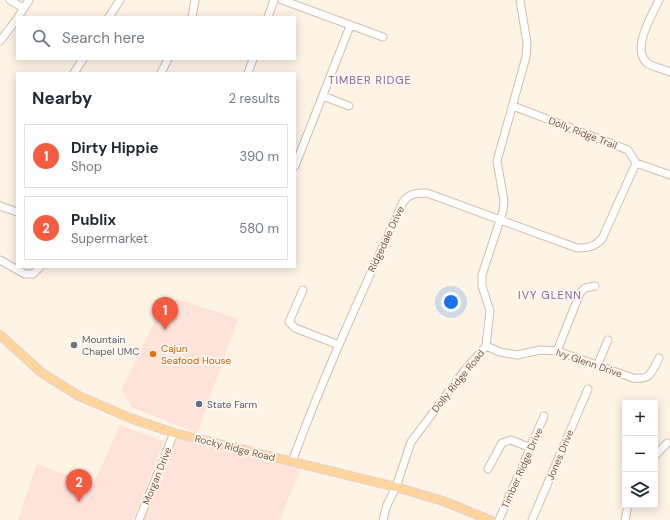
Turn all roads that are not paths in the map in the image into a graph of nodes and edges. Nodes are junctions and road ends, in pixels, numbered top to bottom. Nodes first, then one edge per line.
1 (10, 0) edge
2 (29, 0) edge
3 (120, 0) edge
4 (195, 0) edge
5 (274, 0) edge
6 (282, 0) edge
7 (520, 0) edge
8 (659, 0) edge
9 (23, 8) junction
10 (19, 16) edge
11 (110, 16) edge
12 (192, 16) edge
13 (268, 16) edge
14 (16, 20) edge
15 (350, 26) junction
16 (383, 37) dead end
17 (0, 40) edge
18 (82, 60) edge
19 (167, 60) edge
20 (253, 60) edge
21 (75, 72) edge
22 (161, 72) edge
23 (248, 72) edge
24 (670, 72) edge
25 (323, 96) junction
26 (349, 106) dead end
27 (513, 106) junction
28 (636, 163) junction
29 (296, 164) edge
30 (670, 175) edge
31 (0, 206) edge
32 (16, 212) edge
33 (500, 220) junction
34 (0, 260) edge
35 (39, 268) edge
36 (595, 286) dead end
37 (303, 290) dead end
38 (0, 335) edge
39 (608, 340) dead end
40 (339, 345) junction
41 (486, 346) junction
42 (557, 351) junction
43 (659, 358) dead end
44 (597, 366) junction
45 (588, 389) dead end
46 (544, 416) dead end
47 (174, 433) junction
48 (668, 443) dead end
49 (531, 448) junction
50 (658, 453) edge
51 (292, 462) junction
52 (488, 469) dead end
53 (396, 487) junction
54 (627, 508) edge
55 (139, 520) edge
56 (383, 520) edge
57 (490, 520) edge
58 (499, 520) edge
59 (532, 520) edge
60 (625, 520) edge

1 - 9 street
2 - 9 street
3 - 11 street
4 - 12 street
5 - 13 street
6 - 15 street
7 - 27 street, Dolly Ridge Road
8 - 24 street
9 - 10 street
14 - 17 street
15 - 16 street
15 - 25 street
18 - 21 street
19 - 22 street
20 - 23 street
25 - 26 street
25 - 29 street
27 - 28 street, Dolly Ridge Trail
27 - 33 street, Dolly Ridge Road
28 - 30 street
28 - 33 street, Ridgedale Drive
31 - 32 street
33 - 40 street, Ridgedale Drive
33 - 41 street, Dolly Ridge Road
34 - 35 street
36 - 42 street
37 - 40 street
38 - 47 main road, Rocky Ridge Road
39 - 44 street
40 - 51 street, Ridgedale Drive
41 - 42 street, Ivy Glenn Drive
41 - 53 street, Dolly Ridge Road
42 - 44 street, Ivy Glenn Drive
43 - 44 street, Ivy Glenn Drive
45 - 59 street, Jones Drive
46 - 49 street, Timber Ridge Drive
47 - 51 main road, Rocky Ridge Road
47 - 55 street, Morgan Drive
48 - 50 street
49 - 52 street
49 - 58 street, Timber Ridge Drive
51 - 53 main road, Rocky Ridge Road
53 - 56 street, Dolly Ridge Road
53 - 57 main road, Rocky Ridge Road
54 - 60 street

